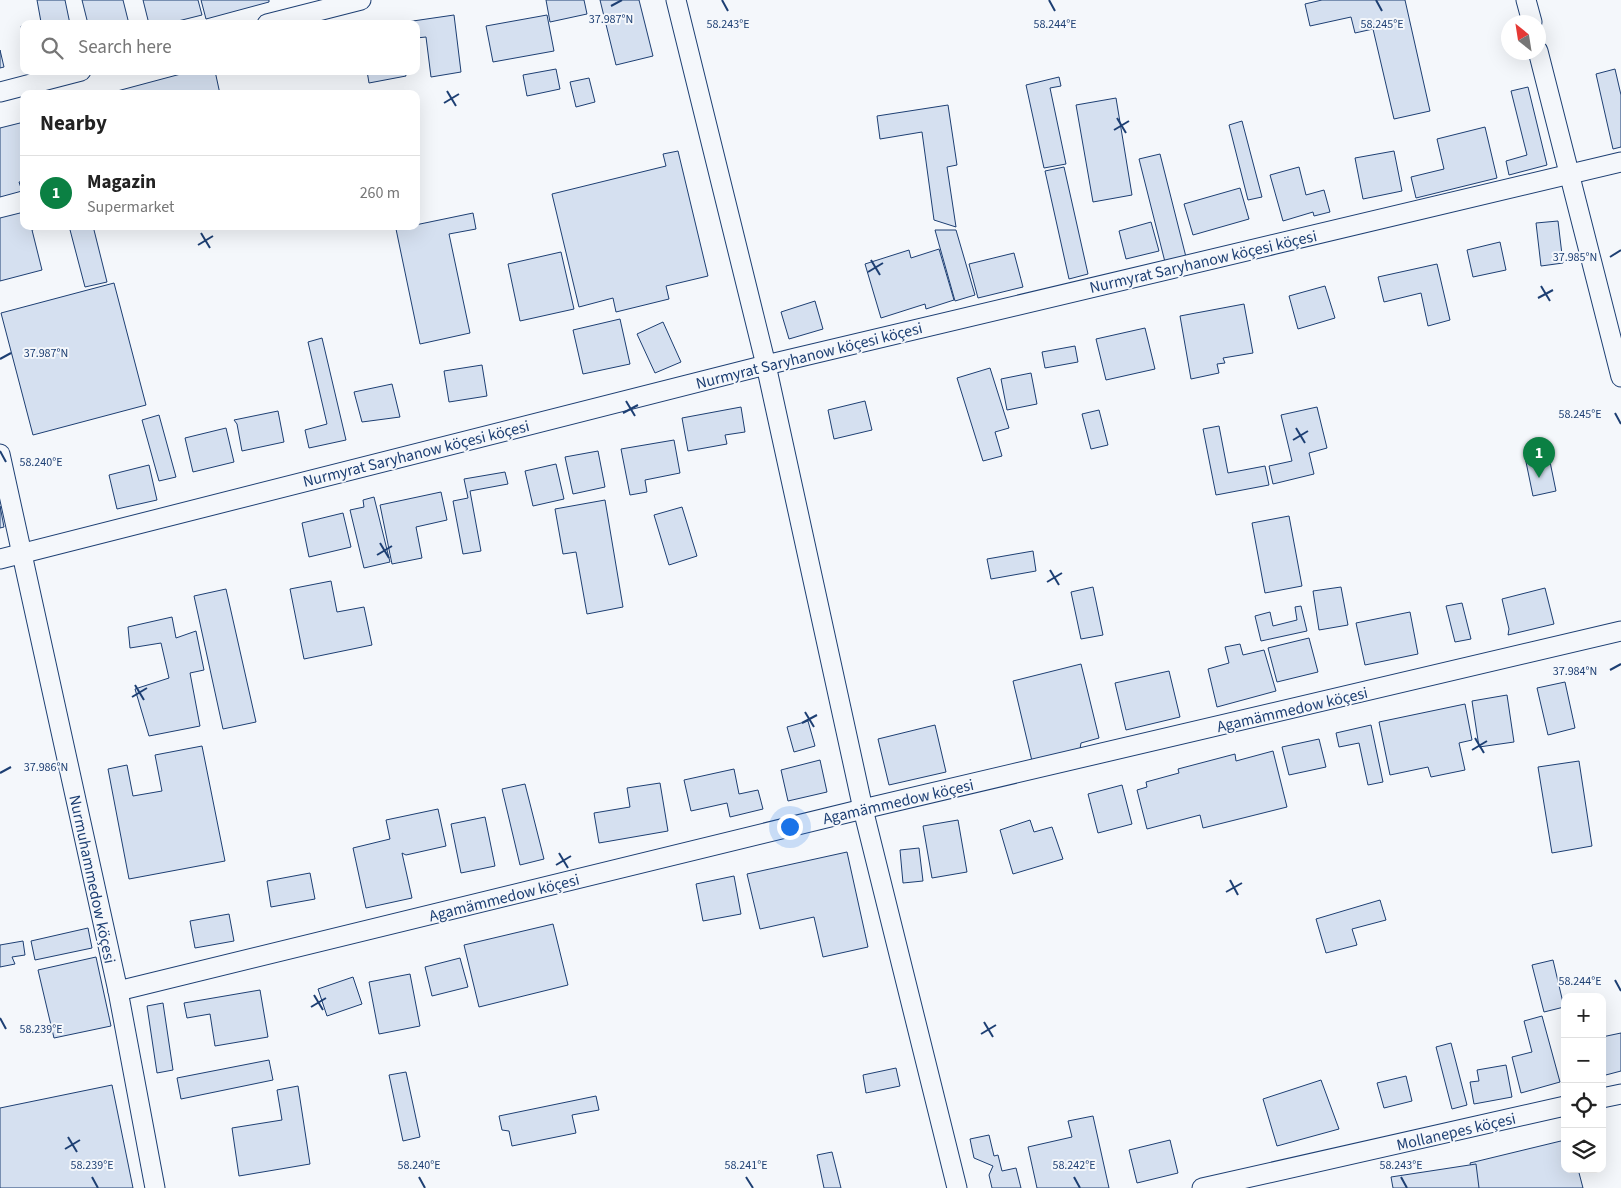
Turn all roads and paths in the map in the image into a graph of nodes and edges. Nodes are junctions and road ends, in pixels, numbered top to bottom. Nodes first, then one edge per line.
1 (361, 0) edge
2 (676, 0) edge
3 (1526, 0) edge
4 (1530, 15) edge
5 (283, 20) edge
6 (1540, 60) edge
7 (66, 75) edge
8 (0, 92) edge
9 (1621, 162) edge
10 (1568, 174) junction
11 (766, 365) junction
12 (1621, 377) edge
13 (0, 454) edge
14 (21, 554) junction
15 (0, 559) edge
16 (1621, 631) edge
17 (864, 810) junction
18 (118, 991) junction
19 (1621, 1094) edge
20 (1606, 1097) edge
21 (1561, 1107) edge
22 (155, 1188) edge
23 (957, 1188) edge
24 (1202, 1188) edge

1 - 5 street
2 - 11 street
3 - 4 street
6 - 10 street
7 - 8 street
9 - 10 street, Nurmyrat Saryhanow köçesi köçesi
10 - 11 street, Nurmyrat Saryhanow köçesi köçesi
10 - 12 street
11 - 14 street, Nurmyrat Saryhanow köçesi köçesi
11 - 17 street
13 - 14 street, Nurmuhammedow köçesi
14 - 15 street, Nurmyrat Saryhanow köçesi köçesi
14 - 18 street, Nurmuhammedow köçesi
16 - 17 street, Agamämmedow köçesi
17 - 18 street, Agamämmedow köçesi
17 - 23 street
18 - 22 street, Nurmuhammedow köçesi
19 - 20 street
21 - 24 street, Mollanepes köçesi

